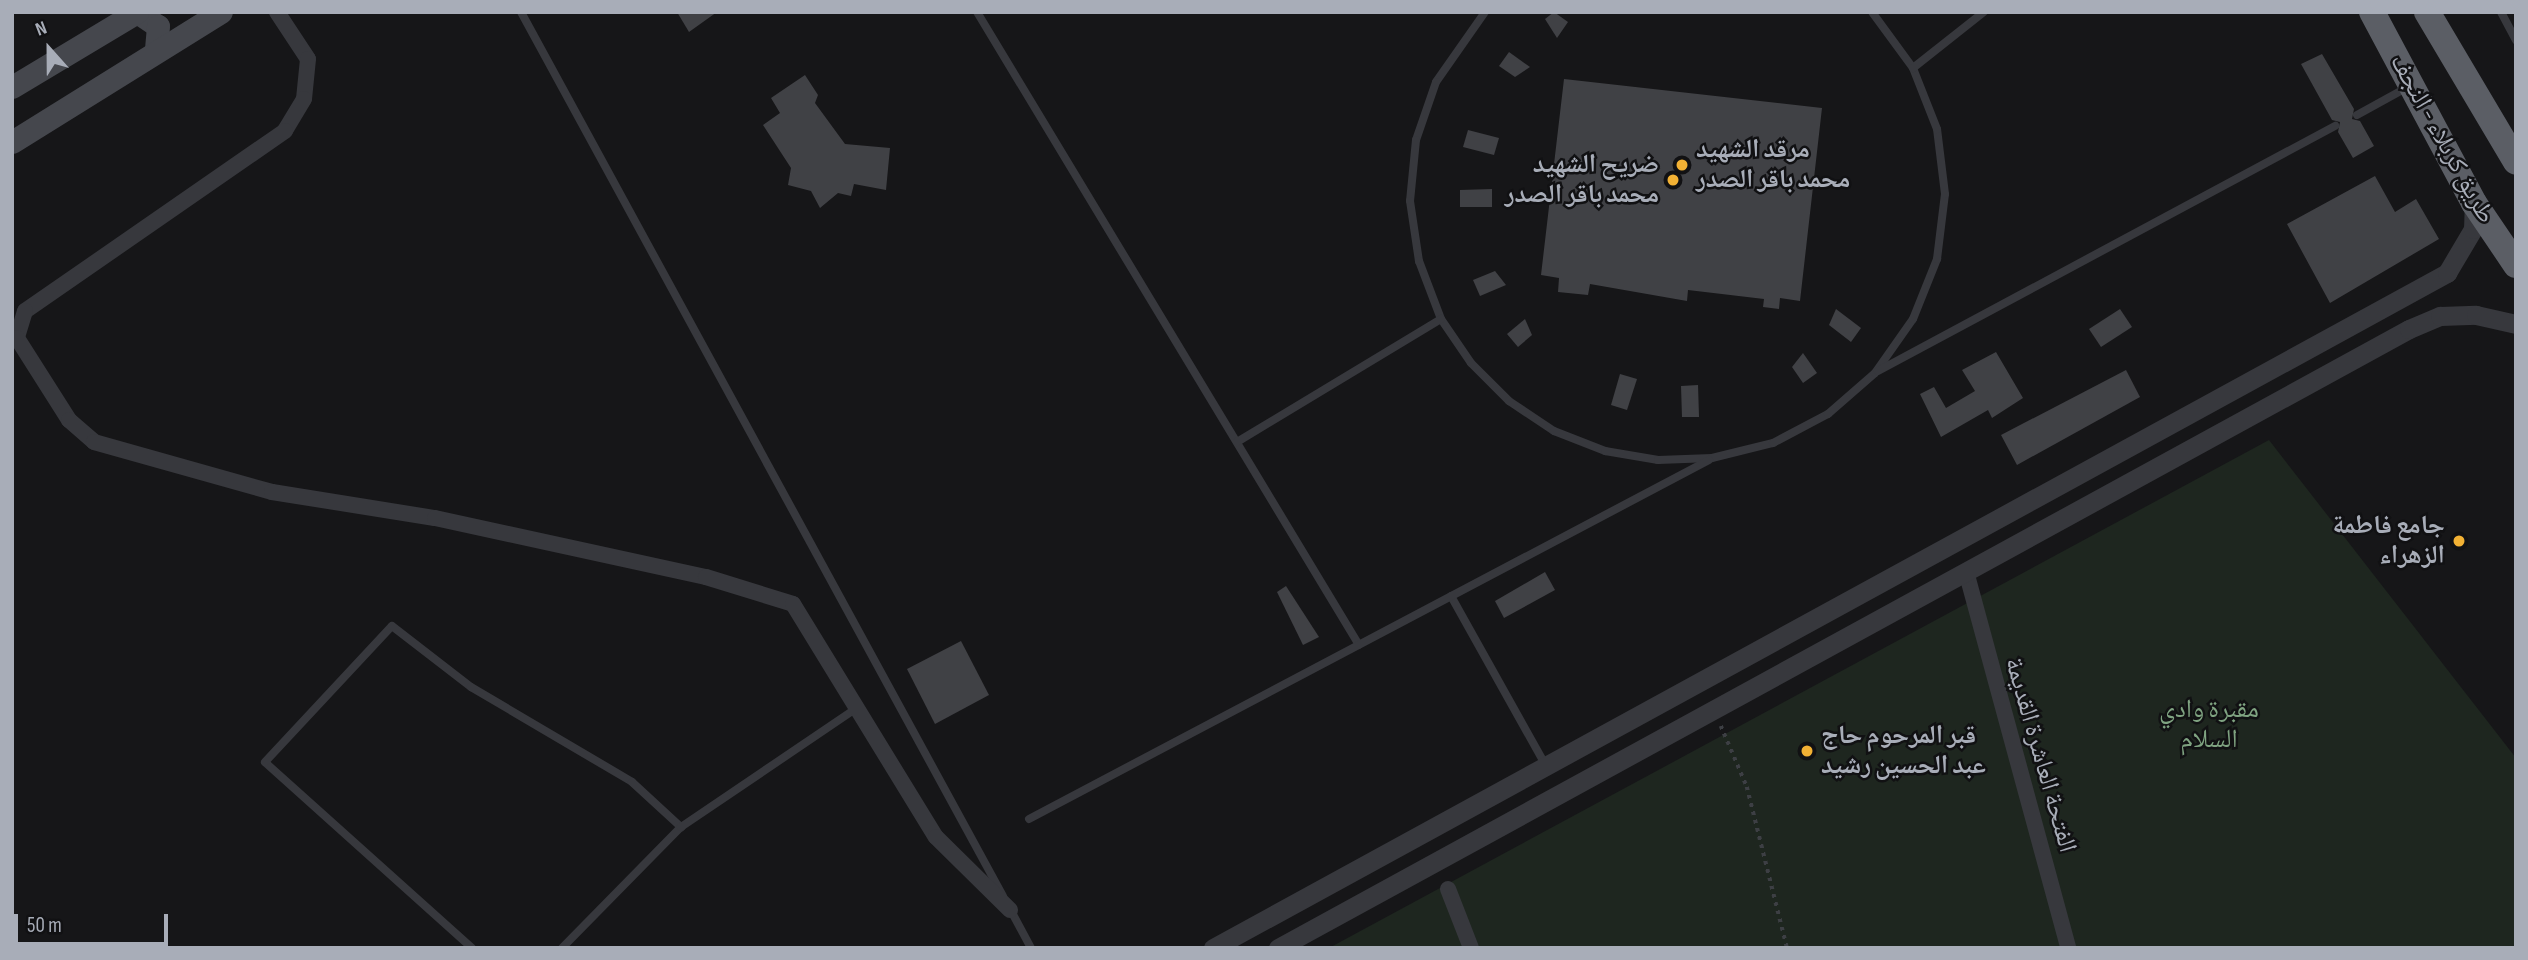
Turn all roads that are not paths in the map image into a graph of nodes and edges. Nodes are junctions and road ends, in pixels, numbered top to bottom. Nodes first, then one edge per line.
1 (137, 12) edge
2 (221, 12) edge
3 (277, 12) edge
4 (521, 12) edge
5 (976, 12) edge
6 (1485, 12) edge
7 (1872, 12) edge
8 (1984, 12) edge
9 (2372, 12) edge
10 (2427, 12) edge
11 (2501, 12) edge
12 (2516, 40) edge
13 (156, 51) junction
14 (1913, 68) junction
15 (2410, 86) junction
16 (12, 87) edge
17 (2357, 115) dead end
18 (2335, 126) dead end
19 (12, 142) edge
20 (2516, 162) edge
21 (2474, 203) junction
22 (2516, 265) edge
23 (1441, 318) junction
24 (2516, 324) edge
25 (18, 352) edge
26 (1875, 373) junction
27 (1237, 442) junction
28 (1712, 458) junction
29 (1968, 575) junction
30 (1885, 583) junction
31 (1451, 596) junction
32 (1907, 608) junction
33 (1828, 614) junction
34 (1840, 644) junction
35 (1359, 645) junction
36 (861, 706) junction
37 (1546, 767) junction
38 (1029, 819) dead end
39 (681, 827) junction
40 (1448, 890) dead end
41 (1010, 909) junction
42 (472, 948) edge
43 (562, 948) edge
44 (1031, 948) edge
45 (1213, 948) edge
46 (1278, 948) edge
47 (1471, 948) edge
48 (2068, 948) edge

1 - 13 main road
1 - 16 main road
2 - 13 main road
3 - 25 street
4 - 41 lane
5 - 27 lane
6 - 23 lane
7 - 14 lane
8 - 14 lane
9 - 15 highway, طريق کربلاء - النجف
10 - 20 highway
11 - 12 lane
13 - 19 main road
14 - 26 lane
15 - 17 lane
15 - 21 highway, طريق کربلاء - النجف
18 - 26 lane
21 - 22 highway, طريق کربلاء - النجف
21 - 30 street
23 - 27 lane
23 - 28 lane
24 - 29 street
25 - 36 street
26 - 28 lane
27 - 35 lane
28 - 31 lane
29 - 32 street
29 - 48 street, الفتحة العاشرة القديمة
30 - 32 street
30 - 33 street
31 - 35 lane
31 - 37 lane
32 - 34 street
33 - 34 street
33 - 37 street
34 - 46 street
35 - 38 lane
36 - 39 lane
36 - 41 street
37 - 45 street
39 - 42 lane
39 - 43 lane
40 - 47 street
41 - 44 lane

